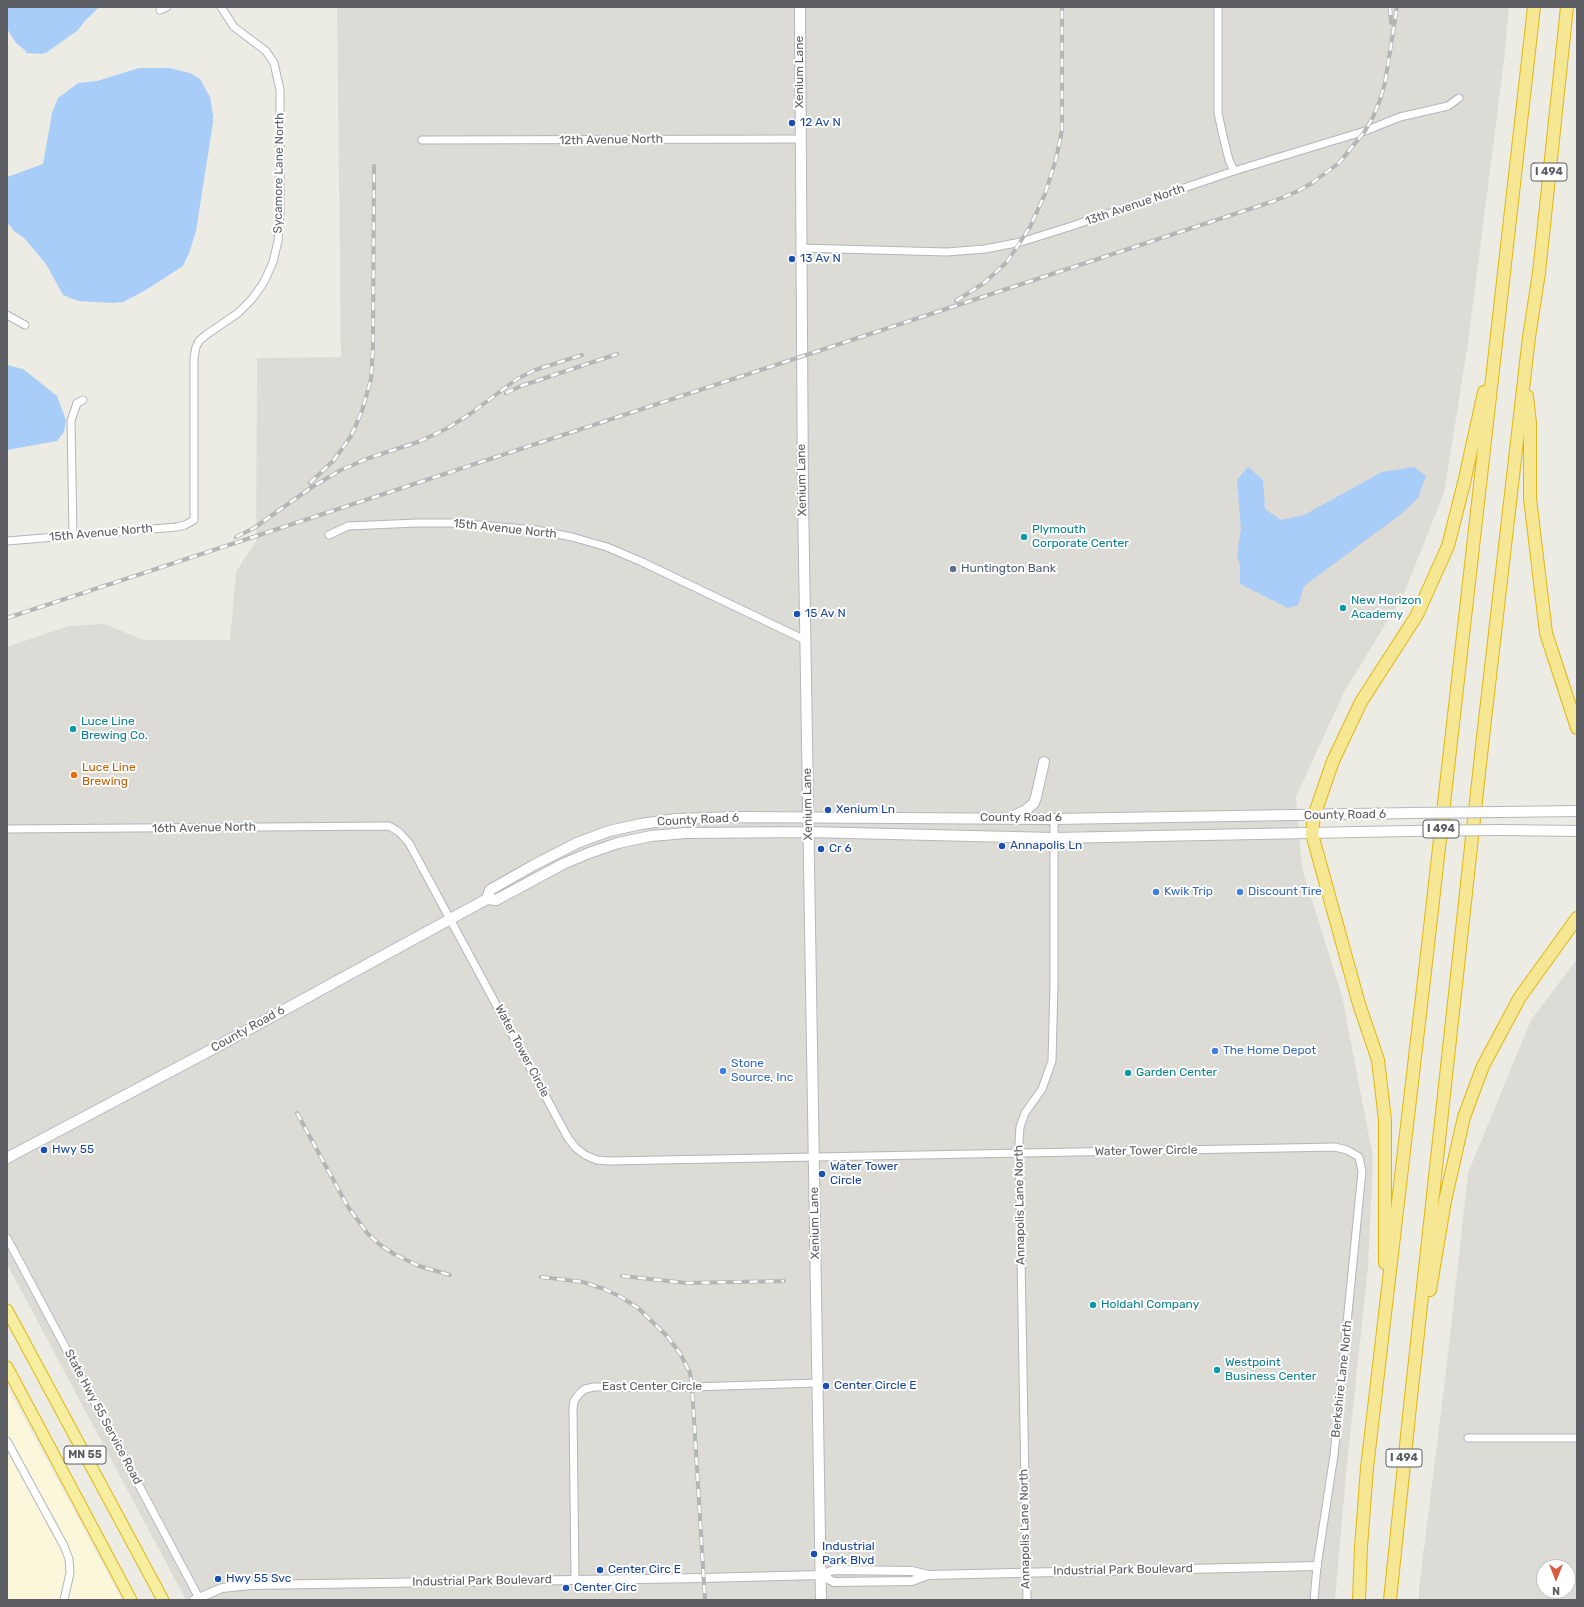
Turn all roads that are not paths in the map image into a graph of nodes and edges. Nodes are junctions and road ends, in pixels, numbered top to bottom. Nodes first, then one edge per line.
1 (167, 7) edge
2 (221, 7) edge
3 (800, 7) edge
4 (1218, 7) edge
5 (1534, 7) edge
6 (1567, 7) edge
7 (160, 10) dead end
8 (1460, 98) dead end
9 (800, 138) junction
10 (422, 140) dead end
11 (1234, 171) junction
12 (800, 248) junction
13 (7, 316) edge
14 (25, 325) dead end
15 (1498, 326) junction
16 (1525, 370) junction
17 (83, 400) dead end
18 (194, 520) joint
19 (73, 535) junction
20 (329, 535) dead end
21 (7, 541) edge
22 (805, 640) junction
23 (1577, 728) edge
24 (1044, 762) dead end
25 (1577, 811) edge
26 (1314, 816) junction
27 (808, 817) junction
28 (1010, 818) junction
29 (1054, 819) junction
30 (7, 829) edge
31 (1577, 831) edge
32 (399, 832) joint
33 (808, 832) junction
34 (1312, 834) junction
35 (1054, 838) junction
36 (488, 899) junction
37 (1577, 918) edge
38 (450, 920) junction
39 (1019, 1154) junction
40 (814, 1157) junction
41 (1358, 1157) joint
42 (7, 1158) edge
43 (7, 1238) edge
44 (7, 1310) edge
45 (1420, 1317) junction
46 (1383, 1332) junction
47 (7, 1367) edge
48 (818, 1383) junction
49 (1468, 1438) dead end
50 (1577, 1438) edge
51 (7, 1441) edge
52 (1317, 1566) junction
53 (1026, 1572) junction
54 (820, 1574) junction
55 (928, 1575) junction
56 (575, 1580) junction
57 (196, 1599) edge
58 (64, 1600) edge
59 (131, 1600) edge
60 (164, 1600) edge
61 (821, 1600) edge
62 (1027, 1600) edge
63 (1314, 1600) edge
64 (1359, 1600) edge
65 (1390, 1600) edge

1 - 7 street
2 - 18 street, Sycamore Lane North
3 - 9 main road, Xenium Lane
4 - 11 street
5 - 15 highway, I 494
6 - 16 highway, I 494
8 - 11 street, 13th Avenue North
9 - 10 street, 12th Avenue North
9 - 12 main road, Xenium Lane
11 - 12 street, 13th Avenue North
12 - 22 main road, Xenium Lane
13 - 14 street
15 - 26 highway
15 - 46 highway, I 494
16 - 23 highway
16 - 45 highway, I 494
17 - 19 street
18 - 19 street, 15th Avenue North
19 - 21 street, 15th Avenue North
20 - 22 street, 15th Avenue North
22 - 27 main road, Xenium Lane
24 - 28 main road
25 - 26 main road, County Road 6, bridge
26 - 29 main road, County Road 6
26 - 34 highway
27 - 28 main road, County Road 6
27 - 33 main road, Xenium Lane
27 - 36 main road, County Road 6
28 - 29 main road, County Road 6
29 - 35 street, Annapolis Lane North
30 - 32 street, 16th Avenue North
31 - 34 main road, County Road 6, bridge
32 - 38 street, Water Tower Circle
33 - 35 main road, County Road 6
33 - 36 main road, County Road 6
33 - 40 main road, Xenium Lane
34 - 35 main road, County Road 6
34 - 46 highway
35 - 39 street, Annapolis Lane North
36 - 38 main road, County Road 6
37 - 45 highway
38 - 40 street, Water Tower Circle
38 - 42 main road, County Road 6
39 - 40 street, Water Tower Circle
39 - 41 street, Water Tower Circle
39 - 53 street, Annapolis Lane North
40 - 48 main road, Xenium Lane
41 - 52 street, Berkshire Lane North
43 - 57 street, State Hwy 55 Service Road
44 - 60 highway, MN 55
45 - 65 highway, I 494
46 - 64 highway, I 494
47 - 59 highway, MN 55
48 - 54 main road, Xenium Lane
48 - 56 street, East Center Circle
49 - 50 street
51 - 58 street
52 - 53 street, Industrial Park Boulevard
52 - 63 street, Berkshire Lane North
53 - 55 street, Industrial Park Boulevard
53 - 62 street, Annapolis Lane North
54 - 55 street, Industrial Park Boulevard
54 - 55 street, Industrial Park Boulevard
54 - 56 street, Industrial Park Boulevard
54 - 61 main road, Xenium Lane
56 - 57 street, Industrial Park Boulevard

